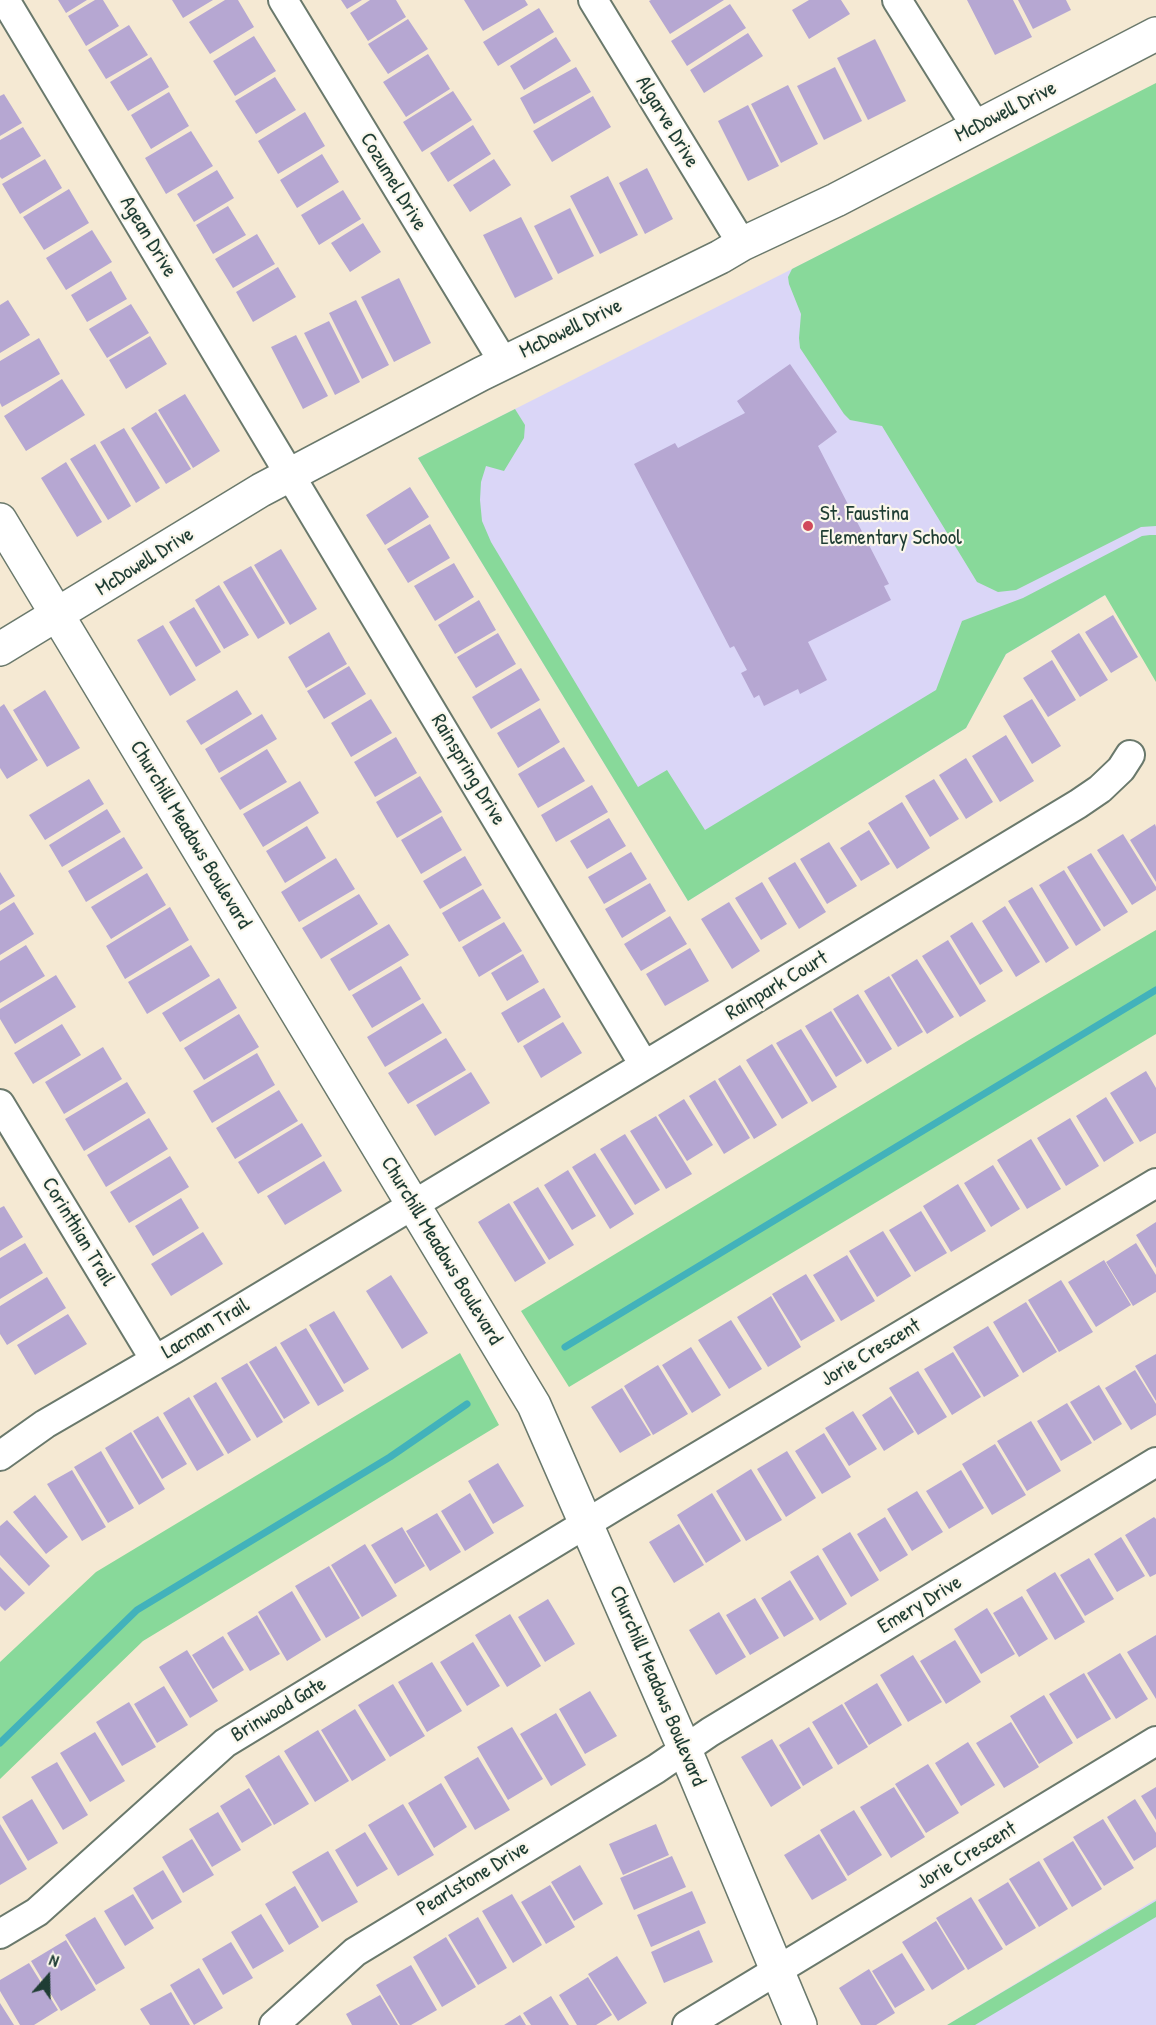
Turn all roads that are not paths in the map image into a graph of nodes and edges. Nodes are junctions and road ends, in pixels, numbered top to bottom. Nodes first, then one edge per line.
1 (5, 0) edge
2 (283, 0) edge
3 (593, 0) edge
4 (897, 0) edge
5 (1156, 34) edge
6 (977, 128) junction
7 (742, 244) junction
8 (504, 363) junction
9 (291, 474) junction
10 (0, 520) edge
11 (57, 615) junction
12 (0, 649) edge
13 (1130, 755) dead end
14 (644, 1065) junction
15 (0, 1104) edge
16 (1156, 1183) edge
17 (413, 1204) junction
18 (156, 1360) junction
19 (0, 1456) edge
20 (1156, 1462) edge
21 (586, 1524) junction
22 (1156, 1741) edge
23 (685, 1750) junction
24 (0, 1934) edge
25 (778, 1971) junction
26 (274, 2025) edge
27 (687, 2025) edge
28 (800, 2025) edge

1 - 9 street, Agean Drive
2 - 8 street, Cozumel Drive
3 - 7 street, Algarve Drive
4 - 6 street
5 - 6 street, McDowell Drive
6 - 7 street, McDowell Drive
7 - 8 street, McDowell Drive
8 - 9 street, McDowell Drive
9 - 11 street, McDowell Drive
9 - 14 street, Rainspring Drive
10 - 11 street, Churchill Meadows Boulevard
11 - 12 street, McDowell Drive
11 - 17 street, Churchill Meadows Boulevard
13 - 14 street, Rainpark Court
14 - 17 street, Rainpark Court
15 - 18 street, Corinthian Trail
16 - 21 street, Jorie Crescent
17 - 18 street, Lacman Trail
17 - 21 street, Churchill Meadows Boulevard
18 - 19 street, Lacman Trail
20 - 23 street, Emery Drive
21 - 23 street, Churchill Meadows Boulevard
21 - 24 street, Brinwood Gate
22 - 25 street, Jorie Crescent
23 - 25 street, Churchill Meadows Boulevard
23 - 26 street, Pearlstone Drive
25 - 27 street, Jorie Crescent
25 - 28 street, Churchill Meadows Boulevard

